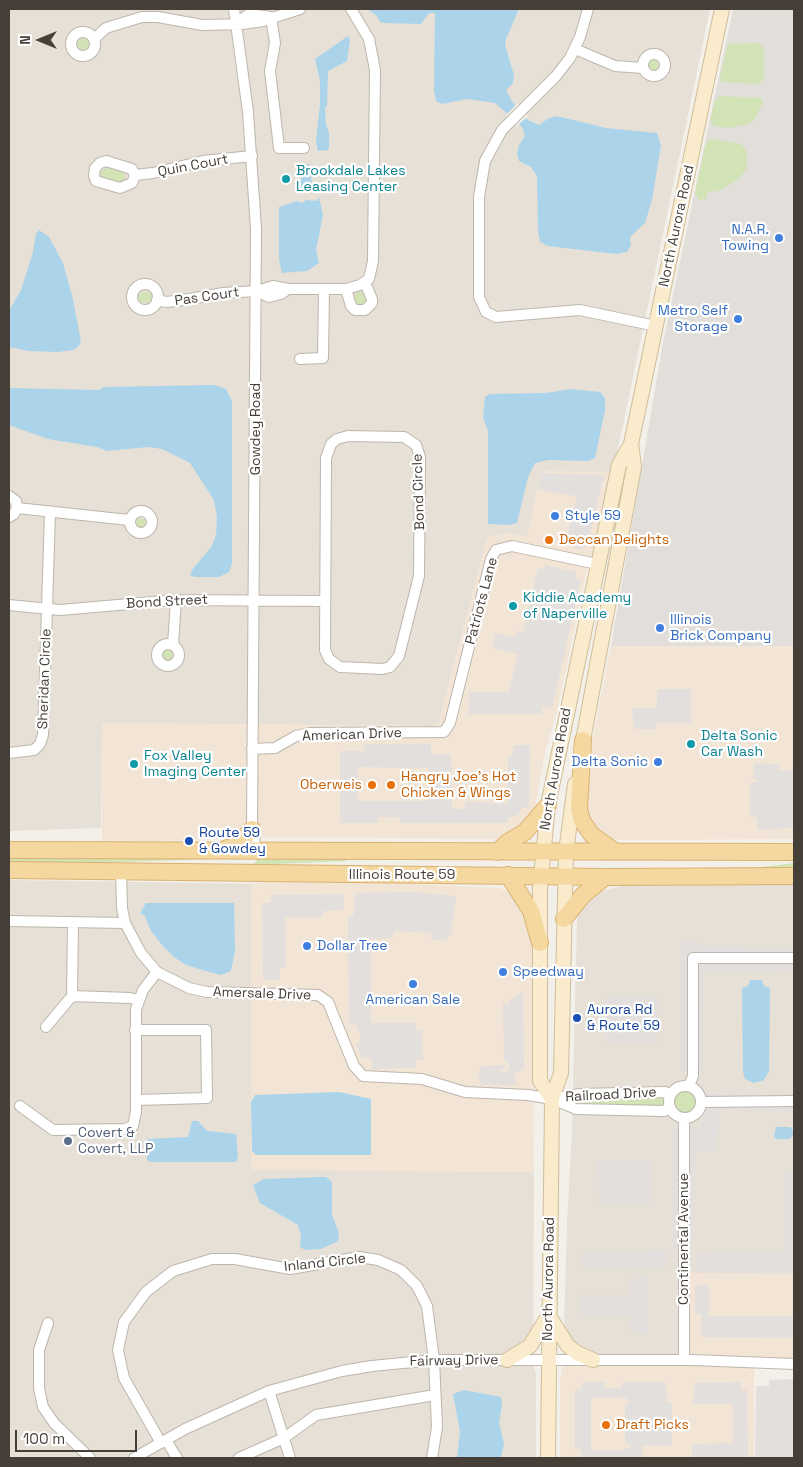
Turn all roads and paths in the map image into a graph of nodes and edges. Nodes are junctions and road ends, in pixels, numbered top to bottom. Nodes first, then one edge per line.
1 (234, 9) edge
2 (300, 9) edge
3 (351, 9) edge
4 (588, 9) edge
5 (722, 9) edge
6 (272, 17) junction
7 (236, 22) junction
8 (94, 39) dead end
9 (575, 49) junction
10 (644, 68) dead end
11 (304, 148) dead end
12 (252, 156) junction
13 (135, 175) dead end
14 (365, 283) junction
15 (324, 289) junction
16 (346, 289) junction
17 (257, 291) junction
18 (157, 300) dead end
19 (656, 326) junction
20 (300, 358) dead end
21 (631, 444) junction
22 (9, 496) edge
23 (17, 508) junction
24 (50, 512) junction
25 (9, 517) edge
26 (129, 520) dead end
27 (597, 564) junction
28 (176, 600) junction
29 (255, 600) junction
30 (325, 601) junction
31 (9, 605) edge
32 (47, 610) junction
33 (173, 645) dead end
34 (450, 723) joint
35 (583, 740) junction
36 (252, 749) junction
37 (9, 753) edge
38 (548, 805) junction
39 (252, 829) junction
40 (226, 849) junction
41 (254, 849) junction
42 (9, 850) edge
43 (498, 852) junction
44 (542, 852) junction
45 (566, 852) junction
46 (616, 852) junction
47 (794, 852) edge
48 (9, 870) edge
49 (121, 870) junction
50 (241, 874) junction
51 (541, 875) junction
52 (508, 876) junction
53 (565, 876) junction
54 (794, 876) edge
55 (605, 877) junction
56 (564, 919) junction
57 (9, 921) edge
58 (73, 922) junction
59 (125, 923) junction
60 (540, 943) junction
61 (794, 958) edge
62 (157, 972) junction
63 (72, 996) junction
64 (138, 1000) junction
65 (46, 1027) dead end
66 (135, 1030) junction
67 (689, 1086) junction
68 (670, 1096) junction
69 (552, 1099) junction
70 (136, 1100) junction
71 (794, 1101) edge
72 (701, 1102) junction
73 (20, 1106) dead end
74 (670, 1107) junction
75 (684, 1118) junction
76 (549, 1316) junction
77 (48, 1323) dead end
78 (434, 1360) junction
79 (507, 1360) junction
80 (548, 1360) junction
81 (593, 1360) junction
82 (684, 1360) junction
83 (794, 1364) edge
84 (269, 1391) junction
85 (435, 1395) junction
86 (284, 1438) junction
87 (164, 1441) junction
88 (90, 1458) edge
89 (134, 1458) edge
90 (177, 1458) edge
91 (239, 1458) edge
92 (290, 1458) edge
93 (432, 1458) edge
94 (548, 1458) edge

1 - 7 street, Gowdey Road
2 - 6 street
3 - 14 street
4 - 9 street
5 - 19 main road, North Aurora Road
6 - 7 street
6 - 11 street
7 - 8 street
7 - 12 street, Gowdey Road
9 - 10 street
9 - 19 street
12 - 13 street, Quin Court
12 - 17 street, Gowdey Road
14 - 16 street
14 - 16 street
15 - 16 street, Pas Court
15 - 17 street, Pas Court
15 - 20 street
17 - 18 street, Pas Court
17 - 29 street, Gowdey Road
19 - 21 main road, North Aurora Road
21 - 27 main road, North Aurora Road
21 - 35 main road, North Aurora Road
22 - 23 street
23 - 24 street
23 - 25 street
24 - 26 street
24 - 32 street, Sheridan Circle
27 - 34 street, Patriots Lane
27 - 38 main road, North Aurora Road
28 - 29 street, Bond Street
28 - 32 street, Bond Street
28 - 33 street
29 - 30 street, Bond Street
29 - 36 street, Gowdey Road
30 - 30 street, Bond Circle
31 - 32 street, Bond Street
32 - 37 street, Sheridan Circle
34 - 36 street, American Drive
35 - 45 main road, North Aurora Road
35 - 46 main road
36 - 39 street, Gowdey Road
38 - 43 main road
38 - 44 main road, North Aurora Road
39 - 40 main road
39 - 41 street, Gowdey Road
40 - 41 main road, Illinois Route 59
40 - 42 main road, Illinois Route 59
41 - 43 main road, Illinois Route 59
41 - 50 main road
43 - 44 main road, Illinois Route 59
44 - 45 main road, Illinois Route 59
44 - 51 main road, North Aurora Road
45 - 46 main road, Illinois Route 59
45 - 53 main road, North Aurora Road
46 - 47 main road, Illinois Route 59
48 - 49 main road, Illinois Route 59
49 - 50 main road, Illinois Route 59
49 - 59 street, Amersale Drive
50 - 52 main road, Illinois Route 59
51 - 52 main road, Illinois Route 59
51 - 53 main road, Illinois Route 59
51 - 60 main road, North Aurora Road
52 - 60 main road
53 - 55 main road, Illinois Route 59
53 - 56 main road, North Aurora Road
54 - 55 main road, Illinois Route 59
55 - 56 main road
56 - 69 main road, North Aurora Road
57 - 58 street
58 - 59 street
58 - 63 street
59 - 62 street, Amersale Drive
60 - 69 main road, North Aurora Road
61 - 67 street
62 - 64 street
62 - 69 street, Amersale Drive
63 - 64 street
63 - 65 street
64 - 66 street
66 - 70 street
66 - 70 street
67 - 68 street
67 - 72 street
68 - 69 street, Railroad Drive
68 - 74 street
69 - 74 street, Railroad Drive
69 - 76 main road, North Aurora Road
70 - 73 street
71 - 72 street
72 - 75 street
74 - 75 street
75 - 82 street, Continental Avenue
76 - 79 main road
76 - 80 main road, North Aurora Road
76 - 81 main road
77 - 88 street
78 - 79 street, Fairway Drive
78 - 84 street, Fairway Drive
78 - 85 street, Inland Circle
78 - 87 street, Inland Circle
79 - 80 street, Fairway Drive
80 - 81 street, Fairway Drive
80 - 94 main road, North Aurora Road
81 - 82 street, Fairway Drive
82 - 83 street, Fairway Drive
84 - 86 street
84 - 87 street, Fairway Drive
85 - 86 street
85 - 93 street, Inland Circle
86 - 91 street
86 - 92 street
87 - 89 street, Fairway Drive
87 - 90 street, Inland Circle

